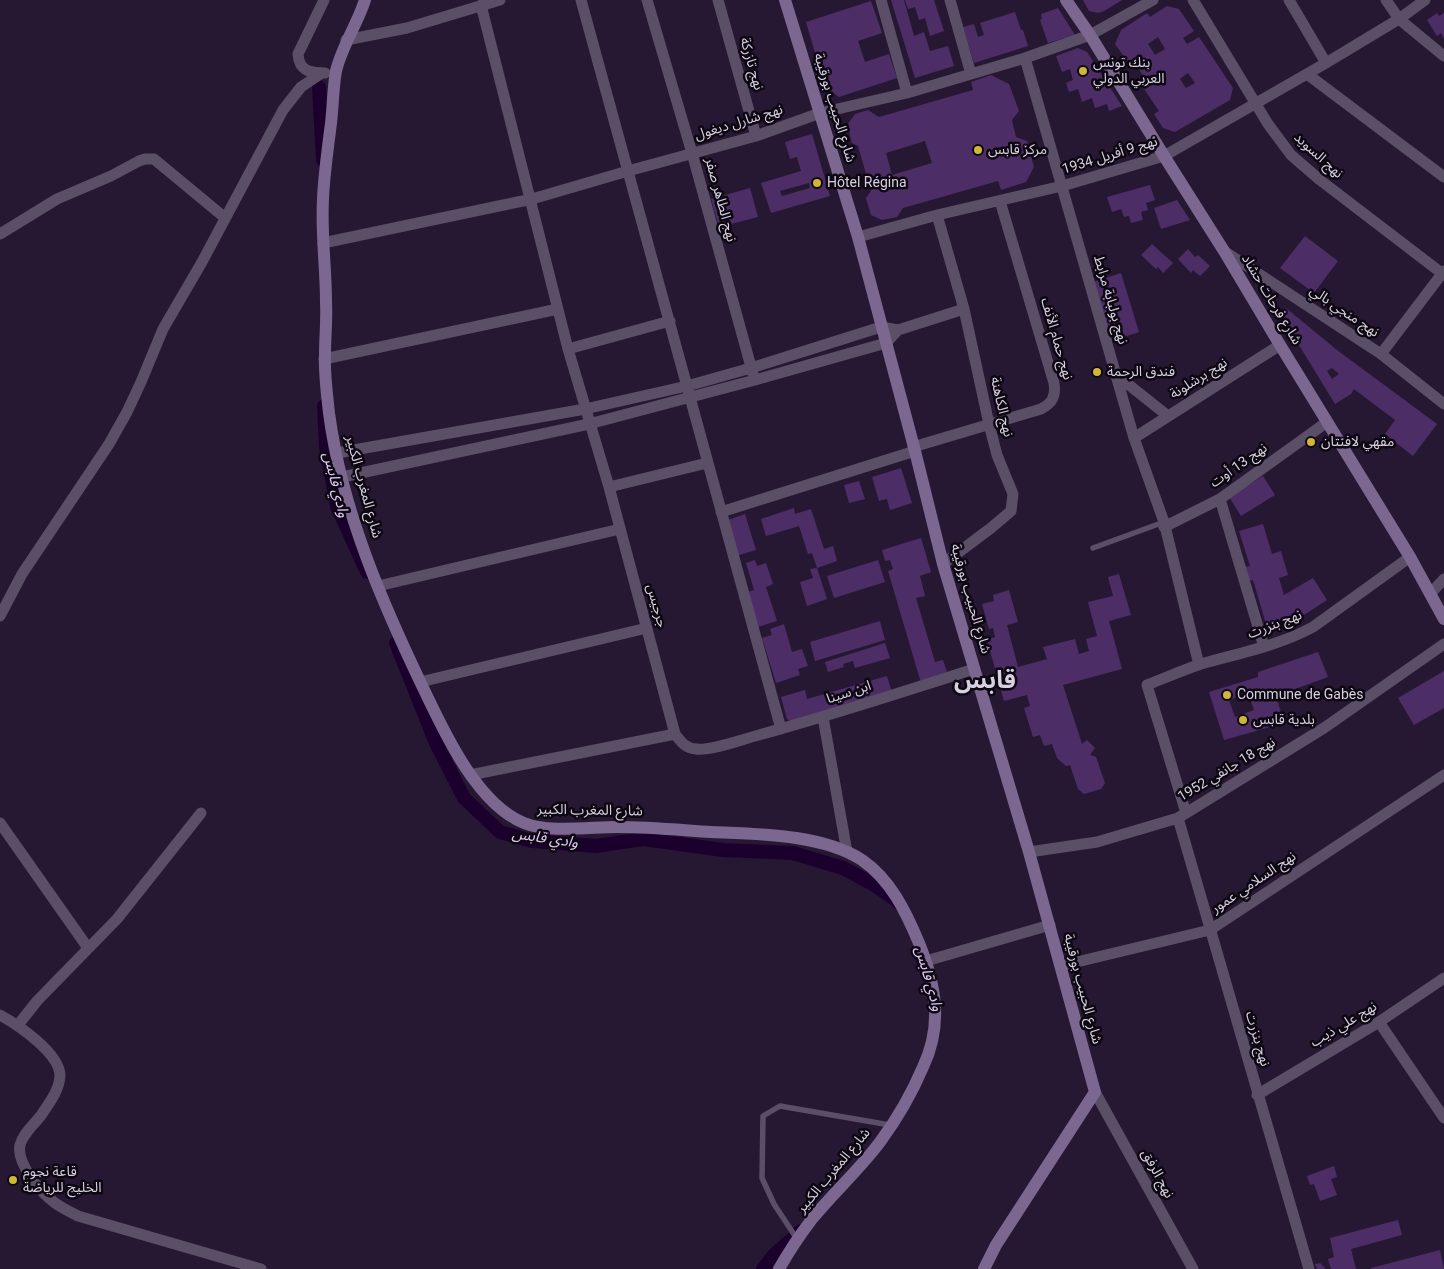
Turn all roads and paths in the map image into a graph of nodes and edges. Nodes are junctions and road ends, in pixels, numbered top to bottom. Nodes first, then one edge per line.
1 (324, 0) edge
2 (365, 0) edge
3 (500, 0) edge
4 (581, 0) edge
5 (647, 0) edge
6 (718, 0) edge
7 (785, 0) edge
8 (881, 0) edge
9 (950, 0) edge
10 (1066, 0) edge
11 (1153, 0) edge
12 (1193, 0) edge
13 (1288, 0) edge
14 (1386, 0) edge
15 (1425, 0) edge
16 (481, 5) junction
17 (1399, 19) junction
18 (1090, 35) junction
19 (346, 40) junction
20 (1444, 56) edge
21 (1025, 58) junction
22 (1326, 64) junction
23 (322, 73) junction
24 (336, 73) junction
25 (971, 74) junction
26 (1307, 74) junction
27 (907, 93) junction
28 (1257, 103) junction
29 (820, 113) junction
30 (756, 136) junction
31 (692, 154) junction
32 (1164, 156) junction
33 (628, 171) junction
34 (1444, 177) edge
35 (1062, 186) junction
36 (532, 199) junction
37 (1000, 201) junction
38 (937, 215) junction
39 (224, 217) junction
40 (0, 234) edge
41 (858, 237) junction
42 (323, 243) junction
43 (1224, 251) junction
44 (1443, 273) edge
45 (558, 309) junction
46 (964, 309) junction
47 (670, 321) junction
48 (881, 326) junction
49 (898, 330) junction
50 (886, 343) junction
51 (1280, 345) junction
52 (568, 349) junction
53 (1381, 354) junction
54 (324, 359) junction
55 (751, 368) junction
56 (1117, 379) junction
57 (755, 380) junction
58 (687, 386) junction
59 (690, 397) junction
60 (1444, 404) edge
61 (585, 410) junction
62 (1168, 416) junction
63 (1327, 422) junction
64 (589, 424) junction
65 (989, 424) junction
66 (1134, 438) junction
67 (914, 448) junction
68 (337, 453) junction
69 (707, 462) junction
70 (342, 477) junction
71 (609, 487) junction
72 (1220, 499) junction
73 (721, 512) junction
74 (1164, 524) junction
75 (620, 529) junction
76 (1093, 548) dead end
77 (1410, 557) junction
78 (943, 564) junction
79 (1444, 579) edge
80 (378, 586) junction
81 (6, 594) edge
82 (1430, 594) junction
83 (0, 616) edge
84 (1444, 618) edge
85 (647, 628) junction
86 (1444, 644) edge
87 (1264, 647) junction
88 (1199, 664) junction
89 (974, 669) junction
90 (420, 682) junction
91 (823, 717) junction
92 (781, 729) junction
93 (675, 734) junction
94 (470, 775) junction
95 (1444, 775) edge
96 (201, 813) dead end
97 (1182, 815) junction
98 (0, 823) edge
99 (847, 852) junction
100 (1029, 852) junction
101 (1050, 925) junction
102 (1210, 930) junction
103 (88, 948) junction
104 (926, 960) junction
105 (1060, 966) junction
106 (1444, 978) edge
107 (0, 1015) edge
108 (1379, 1022) junction
109 (18, 1025) junction
110 (1095, 1092) junction
111 (1257, 1095) junction
112 (1444, 1118) edge
113 (890, 1126) junction
114 (797, 1239) junction
115 (261, 1269) edge
116 (779, 1269) edge
117 (984, 1269) edge
118 (1193, 1269) edge
119 (1309, 1269) edge

1 - 23 street
2 - 19 street, شارع المغرب الكبير
3 - 16 street
4 - 33 street
5 - 31 street, نهج الطاهر صفر
6 - 30 street, نهج تازركة
7 - 29 street, شارع الحبيب بورقيبة
8 - 27 street
9 - 25 street
10 - 18 street, شارع فرحات حشاد
11 - 18 street, نهج شارل ديغول
12 - 28 street, نهج السويد
13 - 22 street
14 - 17 street
15 - 17 street, نهج 9 أفريل 1934
16 - 19 street
16 - 36 street, جرجيس
17 - 20 street
17 - 22 street, نهج 9 أفريل 1934
18 - 21 street, نهج شارل ديغول
18 - 32 street, شارع فرحات حشاد
19 - 24 street, شارع المغرب الكبير
21 - 25 street, نهج شارل ديغول
21 - 35 street, نهج بولبابة مرابط
22 - 26 street, نهج 9 أفريل 1934
23 - 24 street
23 - 39 street
24 - 42 street, شارع المغرب الكبير
25 - 27 street, نهج شارل ديغول
26 - 28 street, نهج 9 أفريل 1934
26 - 34 street
27 - 29 street, نهج شارل ديغول
28 - 32 street, نهج 9 أفريل 1934
28 - 44 street, نهج السويد
29 - 30 street, نهج شارل ديغول
29 - 41 street, شارع الحبيب بورقيبة
30 - 31 street, نهج شارل ديغول
31 - 33 street, نهج شارل ديغول
31 - 55 street, نهج الطاهر صفر
32 - 35 street, نهج 9 أفريل 1934
32 - 43 street, شارع فرحات حشاد
33 - 36 street, نهج شارل ديغول
33 - 47 street
35 - 37 street, نهج 9 أفريل 1934
35 - 56 street, نهج بولبابة مرابط
36 - 42 street, نهج شارل ديغول
36 - 45 street, جرجيس
37 - 38 street, نهج 9 أفريل 1934
37 - 65 street, نهج حمام الأنف
38 - 41 street, نهج 9 أفريل 1934
38 - 46 street, نهج الكاهنة
39 - 40 street
39 - 81 street
41 - 48 street, شارع الحبيب بورقيبة
42 - 54 street, شارع المغرب الكبير
43 - 51 street, شارع فرحات حشاد
43 - 53 street, نهج منجي بالي
44 - 53 street
45 - 52 street, جرجيس
45 - 54 street
46 - 49 street
46 - 65 street, نهج الكاهنة
47 - 52 street
47 - 58 street
48 - 49 street
48 - 50 street, شارع الحبيب بورقيبة
48 - 55 street
49 - 50 street
50 - 57 street
50 - 67 street, شارع الحبيب بورقيبة
51 - 62 street, نهج برشلونة
51 - 63 street, شارع فرحات حشاد
52 - 61 street, جرجيس
53 - 60 street, نهج منجي بالي
54 - 68 street, شارع المغرب الكبير
55 - 57 street, نهج الطاهر صفر
55 - 58 street
56 - 62 street
56 - 66 street, نهج بولبابة مرابط
57 - 59 street
58 - 59 street
58 - 61 street
59 - 64 street
59 - 69 street
61 - 64 street, جرجيس
61 - 68 street
62 - 66 street, نهج برشلونة
63 - 72 street, نهج 13 أوت
63 - 77 street, شارع فرحات حشاد
64 - 70 street
64 - 71 street, جرجيس
65 - 67 street, نهج حمام الأنف
65 - 78 street, نهج الكاهنة
66 - 74 street, نهج بولبابة مرابط
67 - 73 street, نهج حمام الأنف
67 - 78 street, شارع الحبيب بورقيبة
68 - 70 street, شارع المغرب الكبير
69 - 71 street
69 - 73 street
70 - 80 street, شارع المغرب الكبير
71 - 75 street, جرجيس
72 - 74 street, نهج 13 أوت
72 - 87 street
73 - 92 street
74 - 76 lane
74 - 88 street, نهج بولبابة مرابط
75 - 80 street
75 - 85 street, جرجيس
77 - 82 street, شارع فرحات حشاد
77 - 87 street, نهج بنزرت
78 - 89 street, شارع الحبيب بورقيبة
79 - 82 street
80 - 90 street, شارع المغرب الكبير
81 - 83 street
82 - 84 street, شارع فرحات حشاد
85 - 90 street
85 - 93 street, جرجيس
86 - 97 street, نهج 18 جانفي 1952
87 - 88 street, نهج بنزرت
88 - 97 street, نهج بنزرت
89 - 91 street, ابن سينا
89 - 100 street, شارع الحبيب بورقيبة
90 - 94 street, شارع المغرب الكبير
91 - 92 street, ابن سينا
91 - 99 street
92 - 93 street, ابن سينا
93 - 94 street
94 - 99 street, شارع المغرب الكبير
95 - 102 street, نهج السلامي عمور
96 - 103 street
97 - 100 street, نهج 18 جانفي 1952
97 - 102 street, نهج بنزرت
98 - 103 street
99 - 104 street, شارع المغرب الكبير
100 - 101 street, شارع الحبيب بورقيبة
101 - 104 street
101 - 105 street, شارع الحبيب بورقيبة
102 - 105 street, نهج السلامي عمور
102 - 111 street, نهج بنزرت
103 - 109 street
104 - 113 street, شارع المغرب الكبير
105 - 110 street, شارع الحبيب بورقيبة
106 - 108 street, نهج علي ذيب
107 - 109 street
108 - 111 street, نهج علي ذيب
108 - 112 street
109 - 115 street
110 - 117 street
110 - 118 street, نهج الرفق
111 - 119 street, نهج بنزرت
113 - 114 street, شارع المغرب الكبير
113 - 114 lane
114 - 116 street, شارع المغرب الكبير

